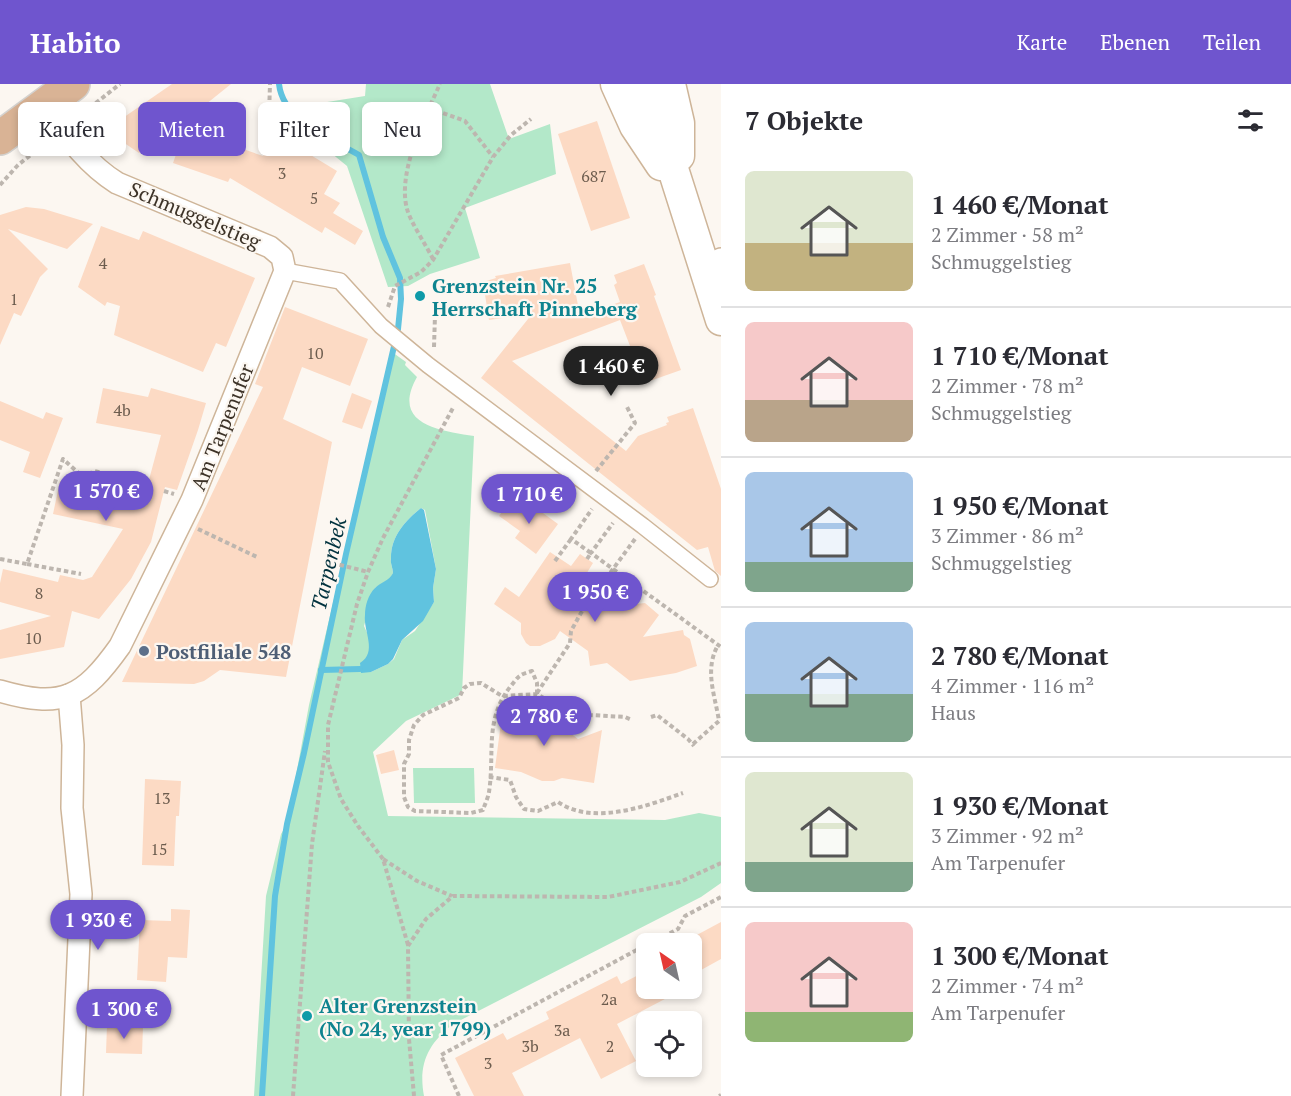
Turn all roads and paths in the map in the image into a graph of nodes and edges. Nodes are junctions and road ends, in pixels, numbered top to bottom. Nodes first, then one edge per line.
1 (73, 84) edge
2 (120, 84) edge
3 (270, 84) edge
4 (440, 84) edge
5 (616, 84) edge
6 (646, 84) edge
7 (670, 84) edge
8 (63, 102) edge
9 (84, 102) edge
10 (269, 102) edge
11 (432, 102) edge
12 (442, 113) edge
13 (531, 119) dead end
14 (18, 131) edge
15 (0, 138) edge
16 (25, 156) edge
17 (84, 156) edge
18 (412, 156) edge
19 (493, 157) junction
20 (0, 185) edge
21 (678, 189) junction
22 (433, 260) junction
23 (713, 263) edge
24 (285, 271) junction
25 (395, 286) dead end
26 (435, 315) dead end
27 (721, 320) edge
28 (426, 363) junction
29 (462, 392) junction
30 (627, 407) dead end
31 (587, 484) junction
32 (147, 486) dead end
33 (602, 495) junction
34 (622, 511) junction
35 (644, 526) junction
36 (206, 533) dead end
37 (571, 539) junction
38 (591, 553) junction
39 (257, 557) dead end
40 (0, 559) edge
41 (587, 559) dead end
42 (325, 561) dead end
43 (555, 561) dead end
44 (27, 564) junction
45 (613, 569) junction
46 (368, 572) junction
47 (81, 574) dead end
48 (710, 579) dead end
49 (720, 646) edge
50 (0, 691) edge
51 (537, 694) junction
52 (69, 695) junction
53 (502, 696) junction
54 (651, 717) dead end
55 (632, 720) dead end
56 (327, 741) junction
57 (489, 777) junction
58 (683, 793) dead end
59 (383, 859) junction
60 (721, 863) edge
61 (453, 896) junction
62 (721, 897) edge
63 (670, 933) edge
64 (408, 946) junction
65 (636, 950) edge
66 (72, 1096) edge
67 (293, 1096) edge
68 (414, 1096) edge
69 (459, 1096) edge

1 - 8 main road
2 - 9 path
3 - 10 path
4 - 11 path
5 - 21 main road
6 - 21 main road
7 - 21 main road
12 - 19 path
13 - 19 path
14 - 15 main road
16 - 20 path
17 - 24 street, Schmuggelstieg
18 - 22 path
19 - 22 path
21 - 23 main road
22 - 25 path
23 - 27 main road
24 - 28 street
24 - 52 street, Am Tarpenufer
26 - 28 path
28 - 29 street
29 - 31 street
29 - 46 path
30 - 31 path
31 - 33 street
32 - 44 path
33 - 34 street
33 - 37 path
34 - 35 street
34 - 38 path
35 - 45 path
35 - 48 street
36 - 39 path
37 - 38 path
37 - 43 path
38 - 41 path
38 - 45 path
40 - 44 path
42 - 46 path
44 - 47 path
45 - 49 path
45 - 51 path
46 - 56 path
49 - 54 path
50 - 52 street, Am Tarpenufer
51 - 53 path
51 - 53 path
51 - 55 path
52 - 66 street
53 - 57 path
53 - 57 path
56 - 59 path
56 - 67 path
57 - 58 path
59 - 61 path
59 - 64 path
60 - 61 path
61 - 64 path
62 - 63 path
64 - 68 path
65 - 69 path

